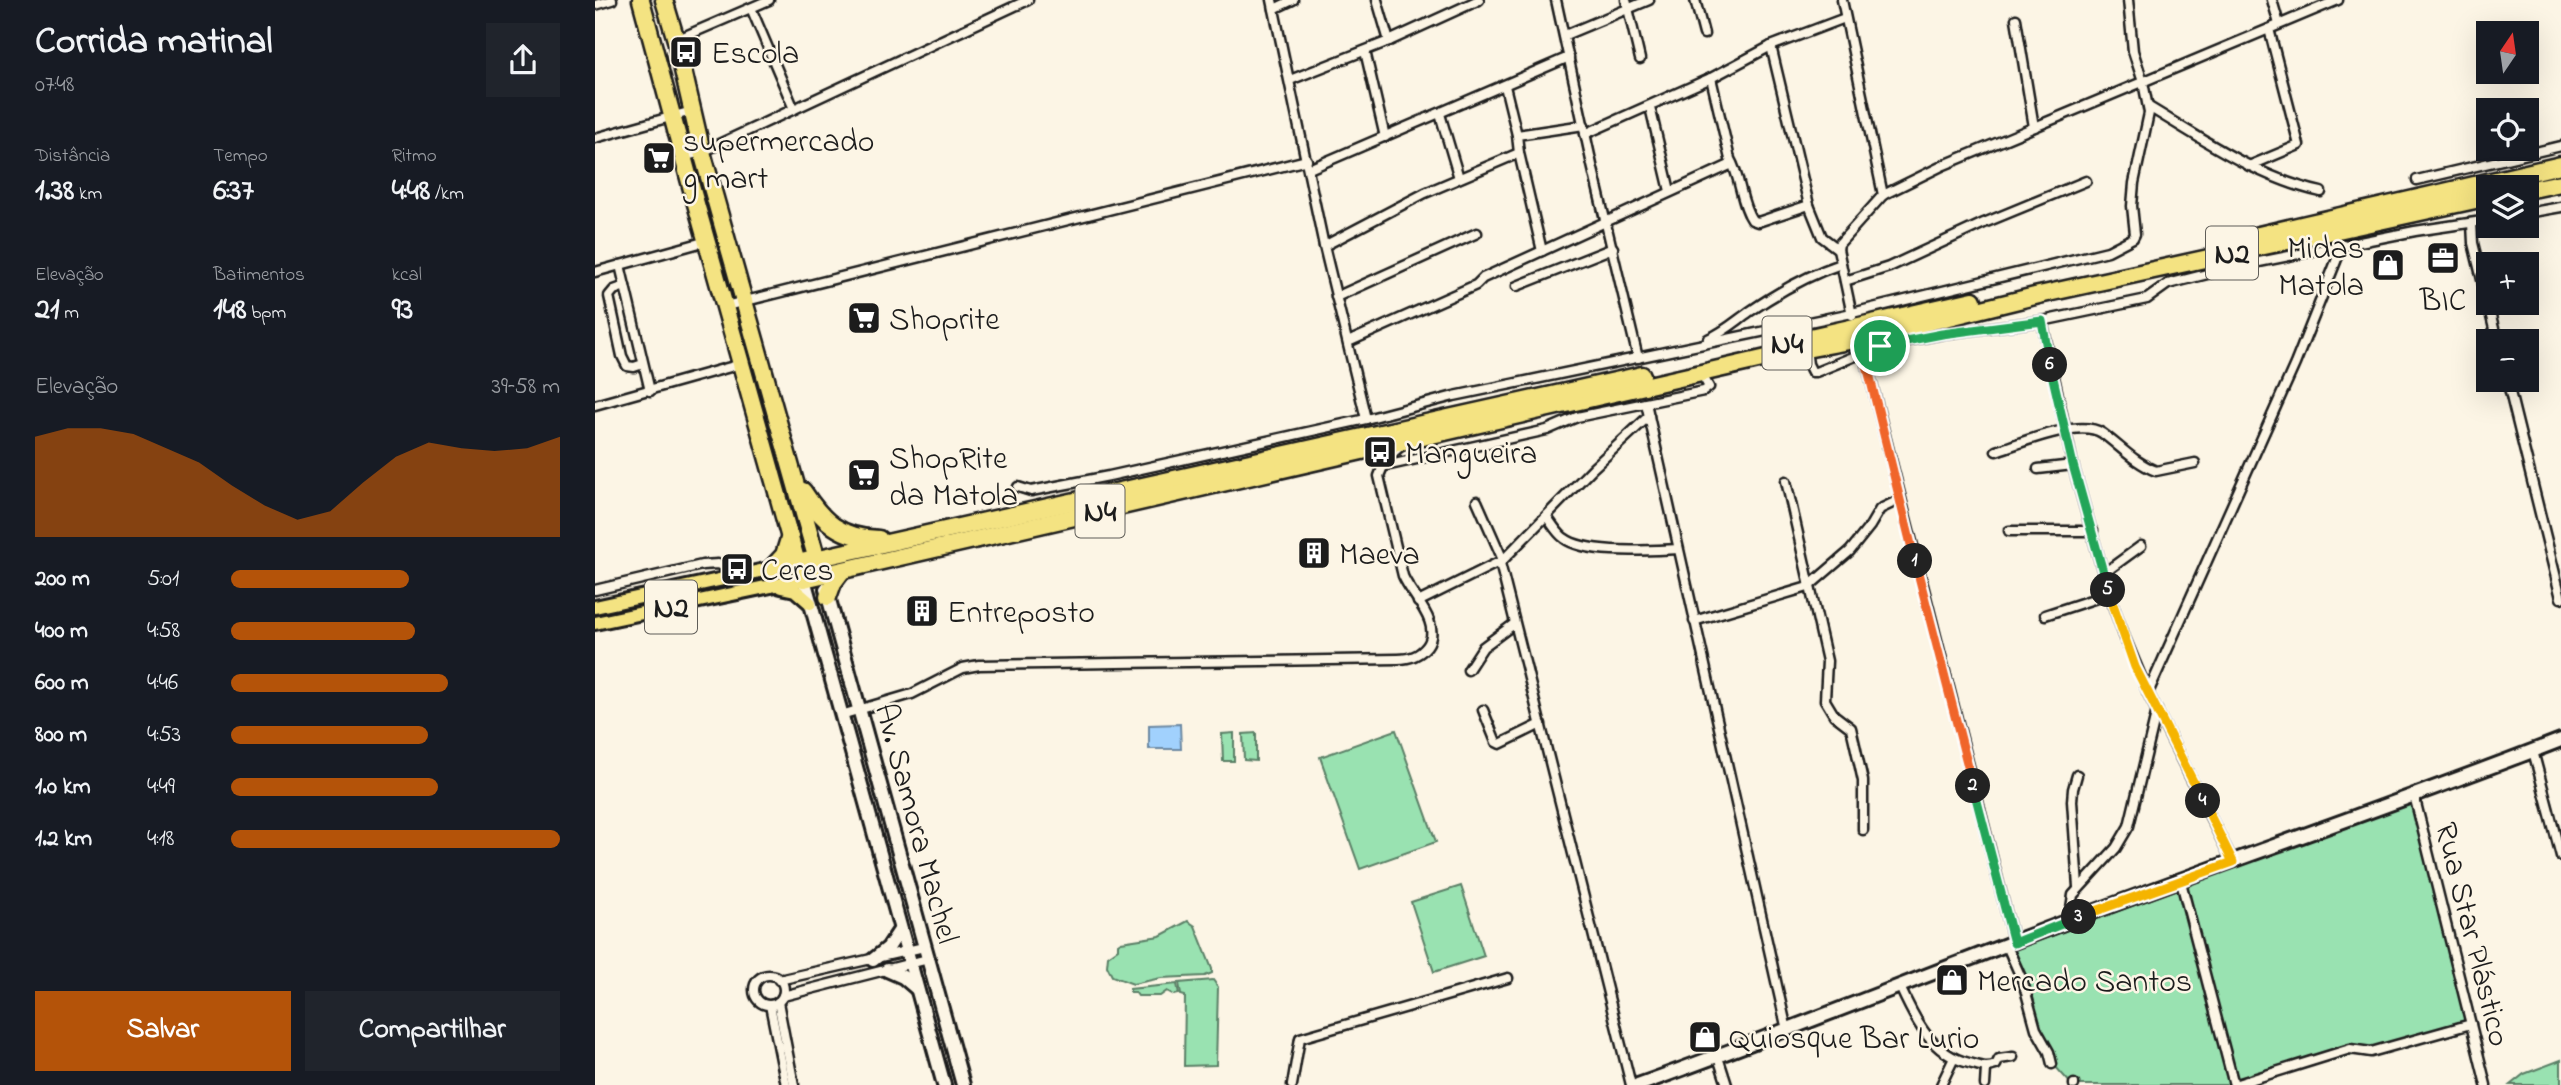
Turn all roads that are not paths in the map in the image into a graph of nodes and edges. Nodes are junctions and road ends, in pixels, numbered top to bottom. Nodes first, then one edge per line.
1 (612, 0) edge
2 (641, 0) edge
3 (664, 0) edge
4 (769, 0) edge
5 (1028, 0) edge
6 (1293, 0) edge
7 (1377, 0) edge
8 (1479, 0) edge
9 (1556, 0) edge
10 (1626, 0) edge
11 (1649, 0) edge
12 (1695, 0) edge
13 (1842, 0) edge
14 (2128, 0) edge
15 (2272, 0) edge
16 (2338, 0) edge
17 (595, 5) edge
18 (1273, 5) edge
19 (751, 8) junction
20 (1628, 9) junction
21 (1845, 18) junction
22 (2016, 19) dead end
23 (2279, 24) junction
24 (2269, 29) junction
25 (1703, 34) dead end
26 (1565, 35) junction
27 (676, 40) junction
28 (1389, 41) junction
29 (1771, 46) junction
30 (1365, 51) junction
31 (1569, 57) junction
32 (1640, 59) dead end
33 (1710, 78) junction
34 (1290, 80) junction
35 (2143, 82) junction
36 (1505, 86) junction
37 (1650, 107) junction
38 (2149, 107) junction
39 (794, 109) junction
40 (692, 111) junction
41 (1440, 114) junction
42 (672, 117) junction
43 (1584, 125) junction
44 (2034, 127) junction
45 (1585, 134) junction
46 (1517, 135) junction
47 (1385, 137) junction
48 (595, 138) edge
49 (2561, 146) edge
50 (702, 152) junction
51 (1520, 153) junction
52 (684, 157) junction
53 (1308, 164) junction
54 (1732, 164) junction
55 (2249, 166) junction
56 (2561, 166) edge
57 (1459, 178) junction
58 (2417, 180) dead end
59 (2086, 181) dead end
60 (2561, 183) edge
61 (2539, 188) edge
62 (1670, 191) junction
63 (2321, 192) dead end
64 (1884, 195) junction
65 (2476, 200) edge
66 (1809, 205) junction
67 (2561, 206) edge
68 (2539, 211) edge
69 (1607, 221) junction
70 (2476, 222) edge
71 (2472, 223) junction
72 (1477, 233) dead end
73 (707, 241) junction
74 (2343, 244) junction
75 (1324, 246) junction
76 (2210, 247) joint
77 (1613, 248) junction
78 (1838, 249) junction
79 (1542, 251) junction
80 (1841, 264) junction
81 (620, 265) junction
82 (595, 272) edge
83 (1845, 281) junction
84 (625, 286) junction
85 (1517, 286) dead end
86 (1336, 297) junction
87 (745, 300) junction
88 (726, 306) junction
89 (1976, 311) joint
90 (2042, 321) junction
91 (2494, 329) edge
92 (1857, 333) junction
93 (1348, 342) junction
94 (1696, 345) junction
95 (1807, 349) junction
96 (1638, 358) junction
97 (643, 364) junction
98 (741, 364) junction
99 (1701, 373) junction
100 (650, 391) junction
101 (2510, 392) edge
102 (1646, 403) junction
103 (595, 405) edge
104 (1649, 416) junction
105 (1366, 419) junction
106 (2065, 430) junction
107 (1407, 439) junction
108 (1996, 451) dead end
109 (2195, 463) dead end
110 (2073, 465) junction
111 (1381, 467) junction
112 (2038, 469) dead end
113 (794, 477) junction
114 (1786, 481) dead end
115 (1018, 487) dead end
116 (1899, 500) junction
117 (1477, 501) dead end
118 (1547, 517) junction
119 (2009, 531) dead end
120 (2093, 531) junction
121 (929, 533) junction
122 (790, 536) junction
123 (2141, 546) dead end
124 (1678, 549) junction
125 (816, 559) junction
126 (1501, 561) junction
127 (797, 563) junction
128 (771, 569) junction
129 (842, 571) junction
130 (2104, 573) junction
131 (746, 575) junction
132 (822, 576) junction
133 (804, 579) junction
134 (771, 586) junction
135 (1808, 587) junction
136 (595, 590) edge
137 (2109, 594) junction
138 (828, 597) junction
139 (2561, 598) edge
140 (1418, 602) junction
141 (810, 603) junction
142 (596, 606) edge
143 (2045, 615) dead end
144 (1694, 621) junction
145 (595, 623) edge
146 (1514, 624) junction
147 (1468, 670) dead end
148 (2148, 694) junction
149 (859, 709) junction
150 (2157, 709) junction
151 (1483, 710) dead end
152 (841, 715) junction
153 (1541, 724) junction
154 (2561, 740) edge
155 (2533, 751) junction
156 (2077, 775) dead end
157 (2414, 795) junction
158 (1863, 830) dead end
159 (2561, 856) edge
160 (2233, 862) junction
161 (2181, 881) junction
162 (2078, 887) junction
163 (2069, 921) junction
164 (900, 929) junction
165 (2011, 944) junction
166 (926, 953) junction
167 (909, 957) junction
168 (873, 960) junction
169 (887, 970) junction
170 (1508, 978) dead end
171 (779, 980) junction
172 (1900, 987) junction
173 (917, 989) junction
174 (777, 1001) junction
175 (2471, 1024) junction
176 (1787, 1030) junction
177 (1717, 1057) junction
178 (2013, 1057) dead end
179 (1954, 1058) junction
180 (2052, 1064) dead end
181 (1986, 1069) junction
182 (786, 1085) edge
183 (795, 1085) edge
184 (944, 1085) edge
185 (963, 1085) edge
186 (1292, 1085) edge
187 (1631, 1085) edge
188 (1638, 1085) edge
189 (1727, 1085) edge
190 (1941, 1085) edge
191 (1985, 1085) edge
192 (2234, 1085) edge
193 (2484, 1085) edge

1 - 17 street
2 - 42 highway
3 - 27 highway
4 - 19 street
5 - 39 street
6 - 18 street
7 - 28 street
8 - 28 street
9 - 26 street
10 - 20 street
11 - 20 street
12 - 25 street
13 - 21 street
14 - 35 street
15 - 23 street
16 - 23 street
18 - 34 street
19 - 27 street
19 - 39 street
20 - 26 street
20 - 32 street
21 - 29 street
21 - 64 street
22 - 44 street
23 - 24 street
24 - 35 street
24 - 55 street
26 - 31 street
27 - 40 highway
28 - 30 street
29 - 33 street
29 - 66 street
30 - 34 street
30 - 47 street
31 - 36 street
31 - 43 street
33 - 37 street
33 - 54 street
34 - 53 street
35 - 38 street
35 - 44 street
36 - 41 street
36 - 46 street
37 - 45 street
37 - 62 street
38 - 55 street
38 - 92 street
39 - 50 street
40 - 42 street
40 - 50 highway
41 - 47 street
41 - 57 street
42 - 48 street
42 - 52 highway
43 - 45 street
43 - 46 street
44 - 64 street
45 - 69 street
46 - 51 street
47 - 53 street
49 - 58 street
50 - 52 street
50 - 87 highway
51 - 57 street
51 - 79 street
52 - 73 highway
53 - 75 street
53 - 87 street
54 - 62 street
54 - 66 street
55 - 63 street
56 - 76 highway, N2
57 - 75 street
59 - 83 street
60 - 61 highway
62 - 69 street
64 - 78 street
65 - 89 highway, N2
66 - 78 street
67 - 68 street
69 - 77 street
69 - 79 street
70 - 71 street
71 - 74 street
71 - 91 street
72 - 86 street
73 - 81 street
73 - 88 highway
74 - 90 street
74 - 148 street
75 - 86 street
76 - 92 highway, N4
77 - 85 street
77 - 96 street
78 - 80 street
79 - 93 street
80 - 83 street
80 - 94 street
81 - 82 street
81 - 84 street
83 - 92 street
84 - 97 street
84 - 97 street
86 - 93 street
87 - 88 street
87 - 113 highway
88 - 98 highway
89 - 92 highway, N4
90 - 92 street
90 - 106 street
92 - 94 street
92 - 95 highway, N4
92 - 95 street
92 - 116 street
92 - 121 highway, N4
93 - 105 street
94 - 96 street
95 - 99 highway, N4
96 - 105 street
97 - 100 street
98 - 100 street
98 - 122 highway
99 - 102 street
99 - 107 highway, N4
100 - 103 street
101 - 139 street
102 - 104 street
102 - 111 street
104 - 118 street
104 - 124 street
105 - 115 street
106 - 108 street
106 - 109 street
106 - 110 street
107 - 111 street
107 - 129 highway, N4
110 - 112 street
110 - 120 street
111 - 140 street
113 - 121 highway
113 - 125 highway
114 - 135 street
116 - 135 street
116 - 165 street
117 - 126 street
118 - 124 street
118 - 126 street
119 - 120 street
120 - 130 street
121 - 125 highway, N4
122 - 127 highway
122 - 128 highway
123 - 130 street
124 - 144 street
125 - 127 highway, N4
125 - 132 highway
126 - 140 street
126 - 146 street
127 - 128 main road, N2
127 - 133 highway
128 - 131 main road, N2
129 - 132 highway, N4
129 - 138 highway
130 - 137 street
131 - 136 street
131 - 142 main road, N2
132 - 133 highway, N4
132 - 138 main road, Av. Samora Machel
133 - 134 main road, N2
133 - 141 main road, Av. Samora Machel
134 - 141 main road
134 - 145 main road, N2
135 - 144 street
135 - 158 street
137 - 143 street
137 - 148 street
138 - 149 main road, Av. Samora Machel
140 - 149 street
141 - 152 main road, Av. Samora Machel
144 - 176 street
146 - 147 street
146 - 153 street
148 - 150 street
149 - 152 street
149 - 166 main road, Av. Samora Machel
150 - 160 street
150 - 162 street
151 - 153 street
152 - 164 main road, Av. Samora Machel
153 - 187 street
154 - 155 main road
155 - 157 main road
155 - 159 street
156 - 162 street
157 - 160 main road
157 - 175 street, Rua Star Plástico
160 - 161 main road
161 - 163 main road
161 - 192 street
162 - 163 street
163 - 165 main road
164 - 167 main road, Av. Samora Machel
164 - 168 main road
165 - 172 main road
165 - 180 street
166 - 167 street
166 - 167 street
166 - 185 main road, Av. Samora Machel
167 - 168 street
167 - 169 street
167 - 173 main road, Av. Samora Machel
168 - 171 street
169 - 173 main road
169 - 174 street
170 - 186 street
171 - 174 street
171 - 174 street
172 - 176 main road
172 - 179 street
173 - 184 main road, Av. Samora Machel
174 - 182 street
174 - 183 street
175 - 192 street
175 - 193 street, Rua Star Plástico
176 - 177 main road
177 - 188 main road
177 - 189 street
178 - 181 street
179 - 181 street
179 - 190 street
181 - 191 street

